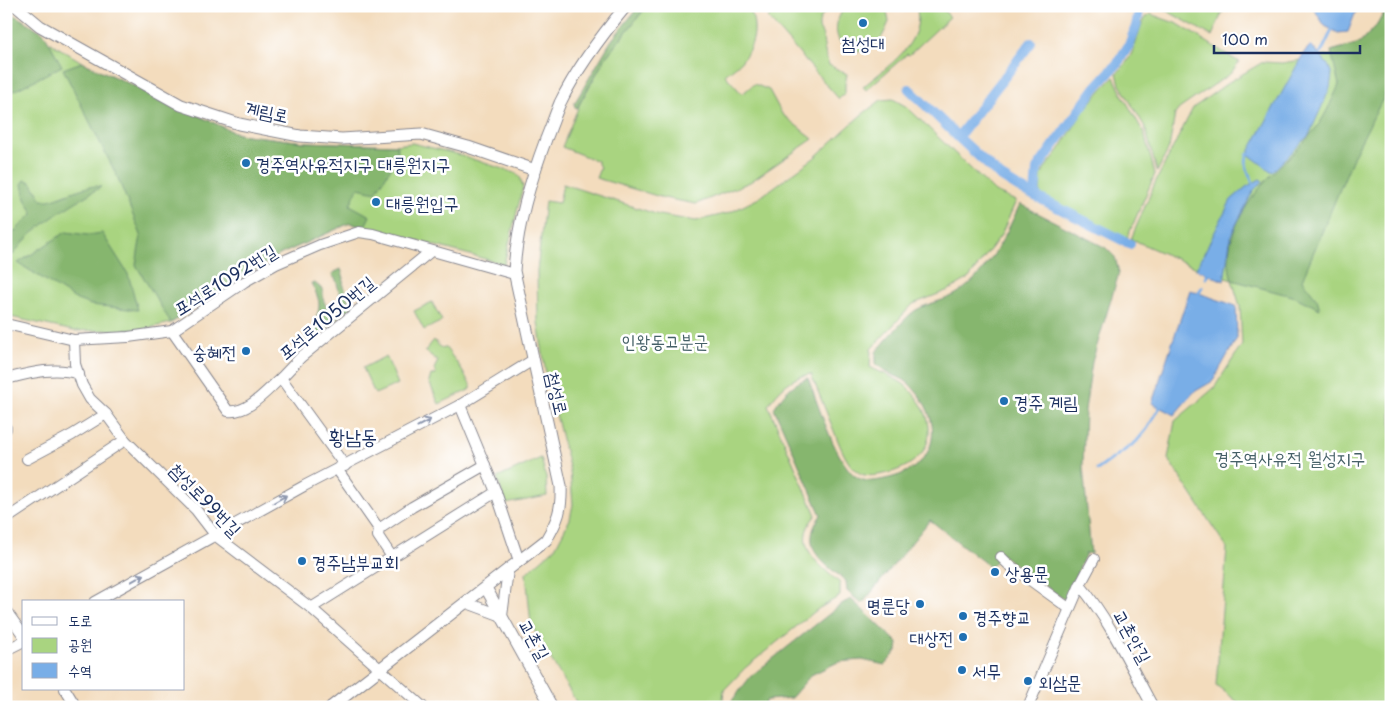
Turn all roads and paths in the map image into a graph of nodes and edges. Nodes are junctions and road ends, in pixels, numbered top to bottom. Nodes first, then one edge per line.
1 (16, 6) edge
2 (626, 6) edge
3 (535, 170) junction
4 (431, 251) junction
5 (514, 274) junction
6 (6, 324) edge
7 (172, 331) junction
8 (74, 340) junction
9 (533, 360) junction
10 (79, 374) junction
11 (281, 378) junction
12 (6, 380) edge
13 (460, 405) junction
14 (106, 414) junction
15 (125, 440) junction
16 (27, 459) dead end
17 (485, 464) junction
18 (341, 467) junction
19 (496, 492) junction
20 (6, 519) edge
21 (379, 529) junction
22 (216, 536) junction
23 (392, 557) junction
24 (1001, 557) dead end
25 (1094, 559) dead end
26 (519, 561) junction
27 (508, 570) junction
28 (1080, 585) junction
29 (486, 588) junction
30 (100, 600) edge
31 (467, 603) junction
32 (310, 608) junction
33 (1070, 609) junction
34 (6, 611) edge
35 (502, 616) junction
36 (22, 633) edge
37 (22, 642) edge
38 (6, 650) edge
39 (381, 669) junction
40 (66, 690) edge
41 (76, 707) edge
42 (332, 707) edge
43 (423, 707) edge
44 (552, 707) edge
45 (1028, 707) edge
46 (1153, 707) edge

1 - 3 street, 계림로
2 - 3 street, 첨성로
3 - 5 street, 첨성로
4 - 5 street, 포석로1092번길
4 - 7 street, 포석로1092번길
4 - 11 street, 포석로1050번길
5 - 9 street, 첨성로
6 - 8 street, 포석로1092번길
7 - 8 street, 포석로1092번길
7 - 11 street
8 - 10 street, 첨성로99번길
9 - 13 street
9 - 26 street, 첨성로
10 - 12 street
10 - 14 street, 첨성로99번길
11 - 18 street, 포석로1050번길
13 - 17 street
18 -> 13 street
14 - 15 street, 첨성로99번길
14 - 16 street
15 - 20 street
15 - 22 street, 첨성로99번길
17 - 19 street
17 - 21 street
18 - 21 street, 포석로1050번길
22 -> 18 street
19 - 23 street
19 - 26 street
21 - 23 street, 포석로1050번길
30 -> 22 street
22 - 32 street, 첨성로99번길
23 - 32 street
24 - 33 street
25 - 28 street
26 - 27 street, 첨성로
27 - 29 street, 첨성로
27 - 35 street
28 - 33 street
28 - 46 street, 교촌안길
29 - 31 street, 첨성로
29 - 35 street, 교촌길
31 - 35 street
31 - 39 street, 첨성로
32 - 39 street, 첨성로99번길
33 - 45 street
34 - 36 street
35 - 44 street, 교촌길
37 - 38 street
39 - 42 street, 첨성로
39 - 43 street, 첨성로99번길
40 - 41 street

